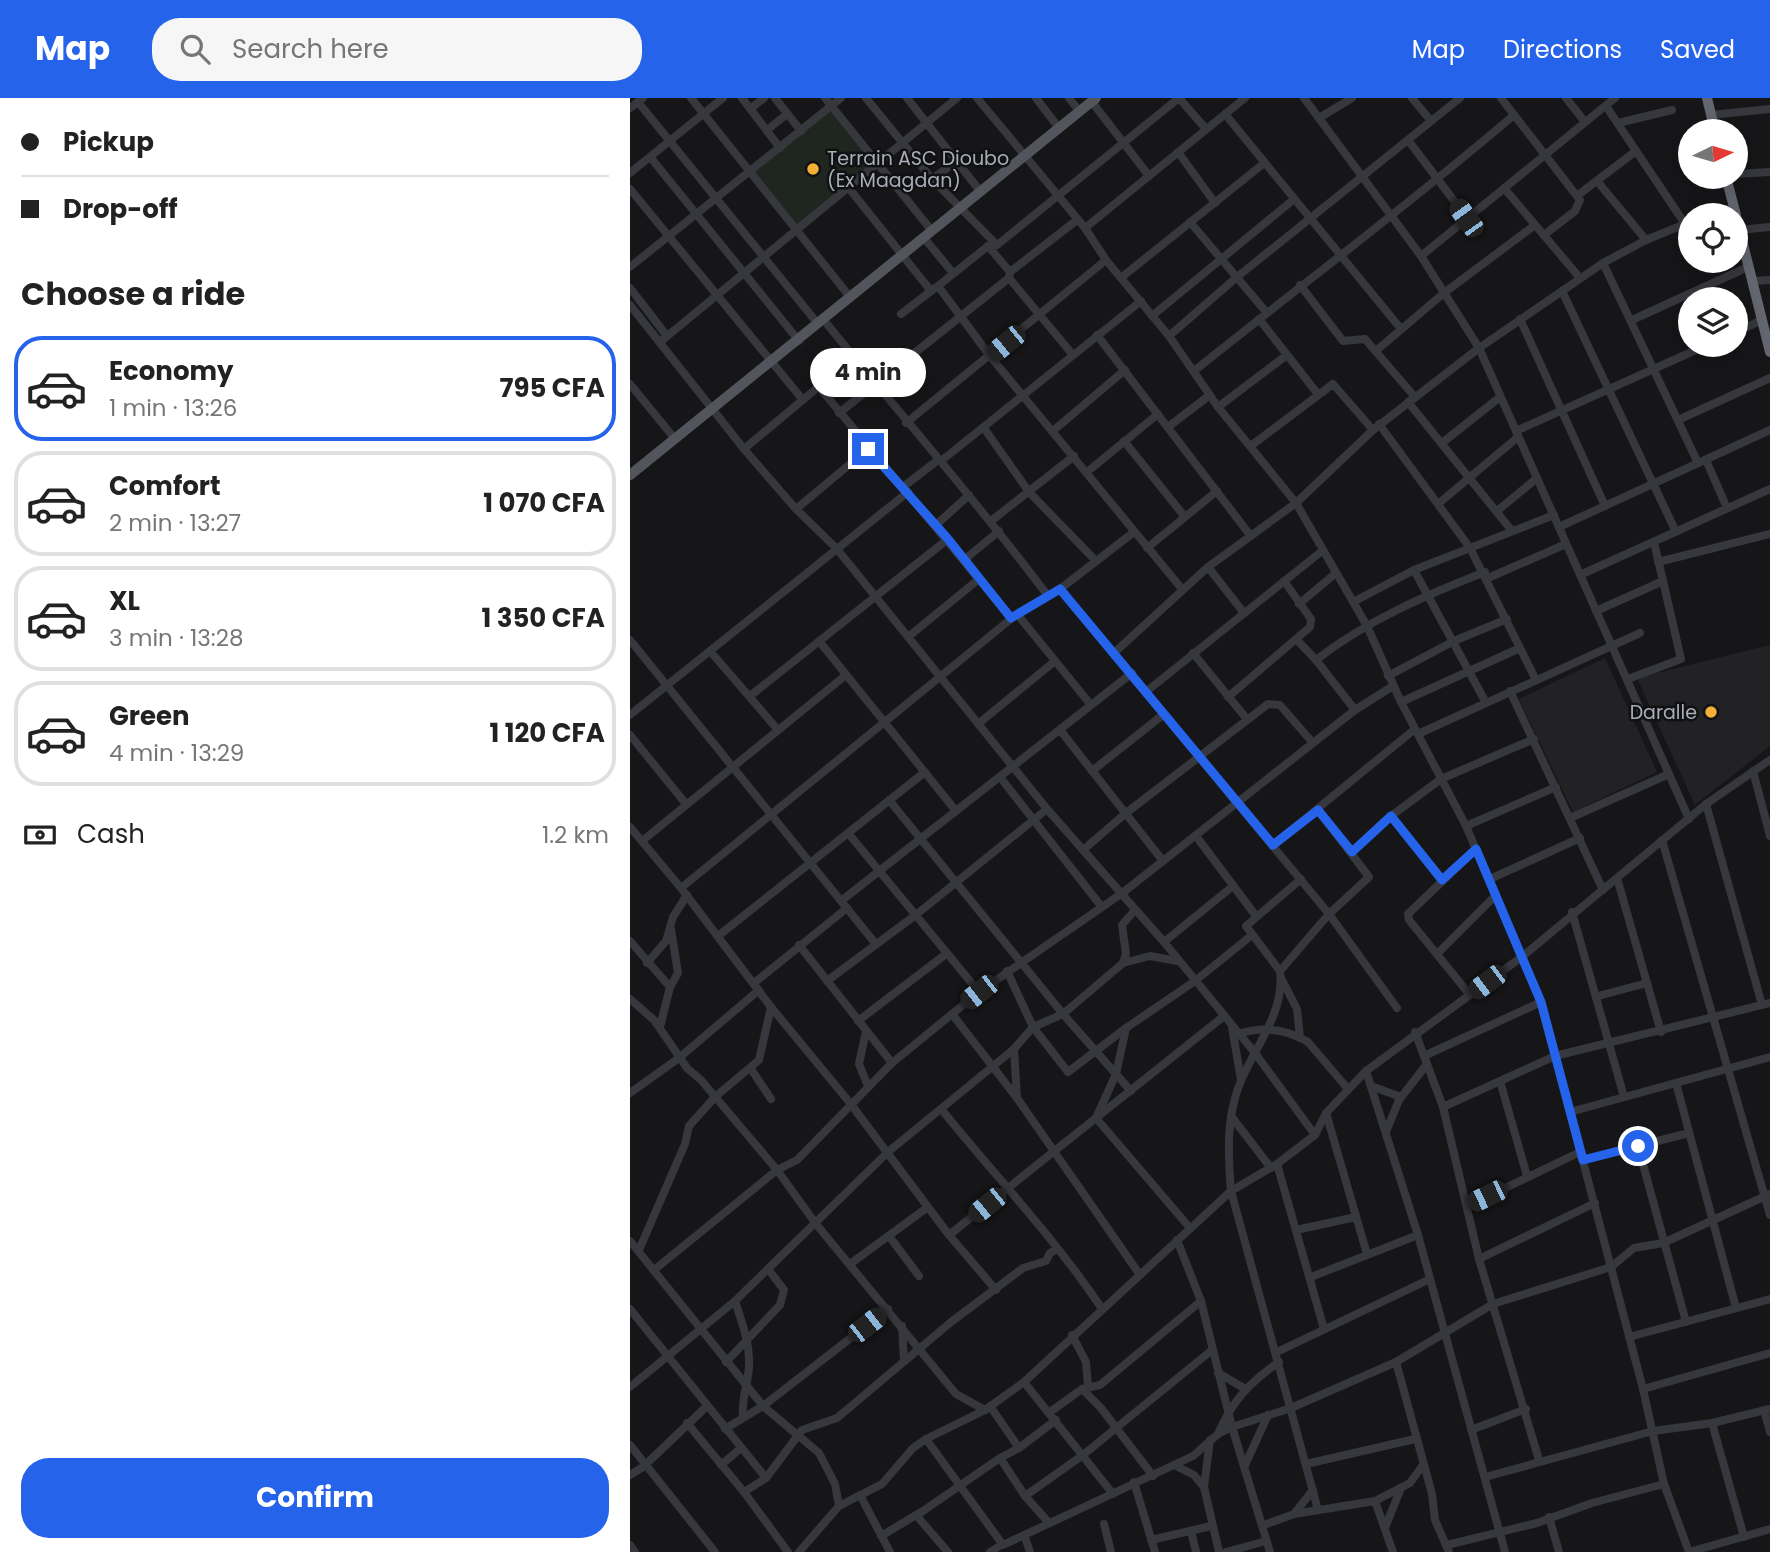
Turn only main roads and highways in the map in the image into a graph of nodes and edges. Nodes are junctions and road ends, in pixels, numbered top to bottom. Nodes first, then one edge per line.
1 (1707, 98) edge
2 (1094, 100) edge
3 (1712, 119) edge
4 (1748, 267) edge
5 (1770, 351) edge
6 (631, 472) edge

1 - 3 highway
2 - 6 main road
4 - 5 highway

